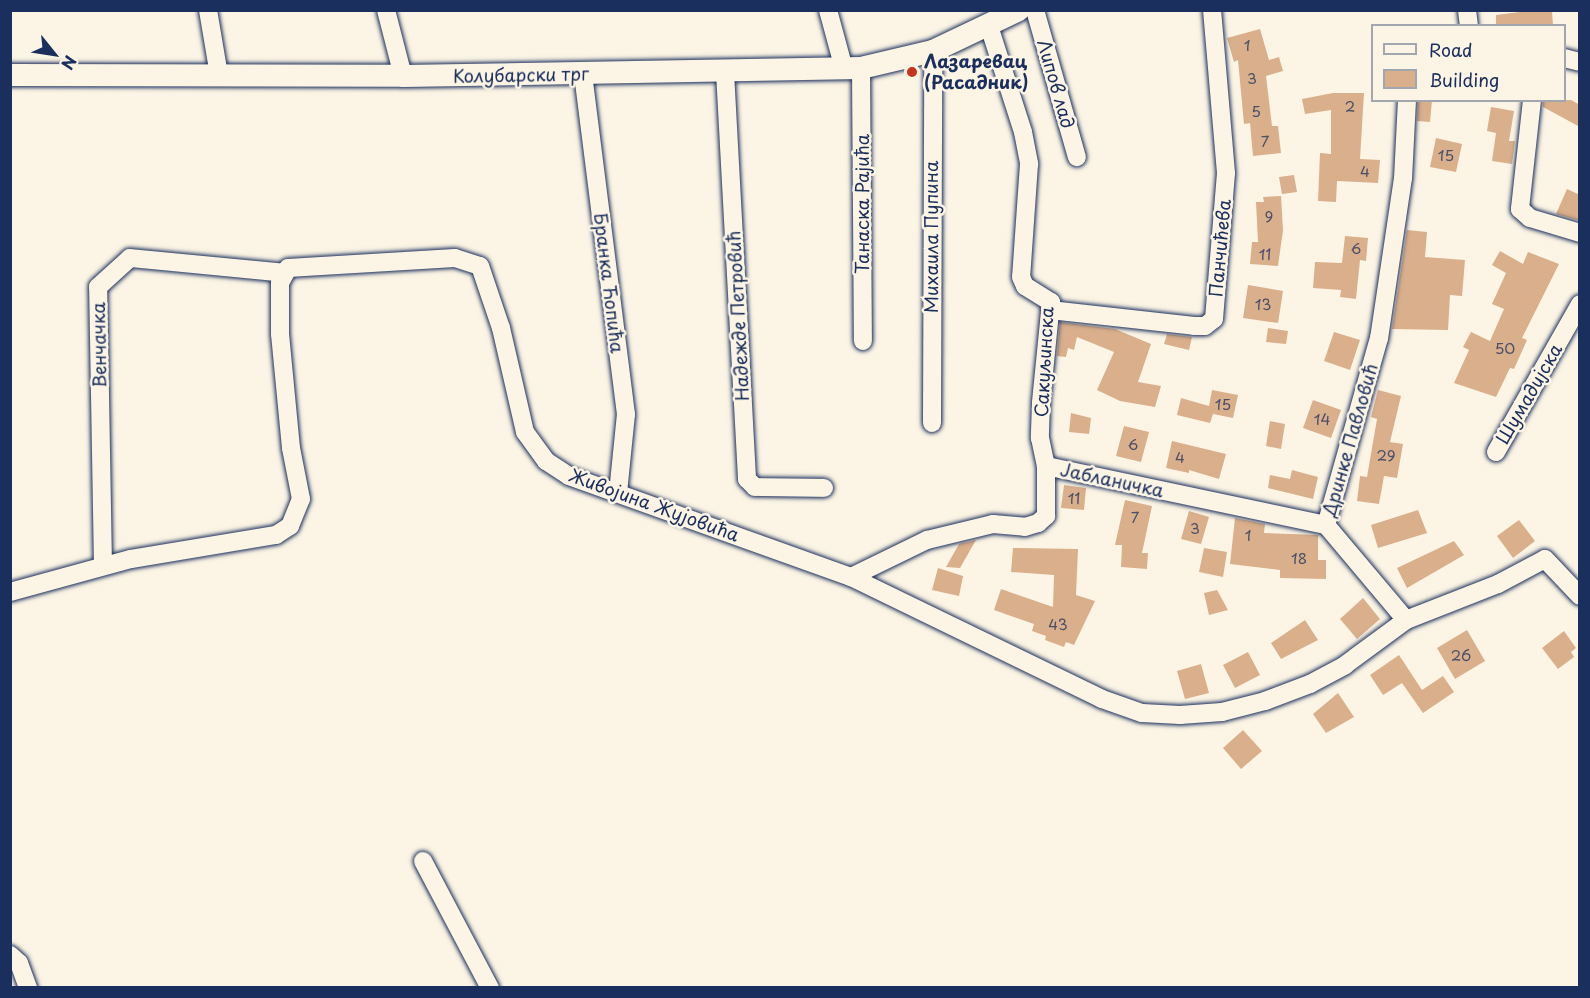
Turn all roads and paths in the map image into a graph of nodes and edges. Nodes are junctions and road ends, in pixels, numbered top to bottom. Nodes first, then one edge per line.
1 (208, 10) edge
2 (386, 10) edge
3 (828, 10) edge
4 (1019, 10) edge
5 (1035, 10) edge
6 (1212, 10) edge
7 (990, 26) junction
8 (933, 51) junction
9 (853, 68) junction
10 (725, 72) junction
11 (583, 74) junction
12 (10, 75) edge
13 (219, 75) junction
14 (403, 76) junction
15 (1407, 102) edge
16 (1532, 102) edge
17 (1077, 156) dead end
18 (1580, 233) edge
19 (285, 273) junction
20 (1580, 304) edge
21 (1050, 310) junction
22 (863, 341) dead end
23 (932, 423) dead end
24 (1496, 452) dead end
25 (1046, 466) junction
26 (824, 488) dead end
27 (618, 493) junction
28 (1326, 525) junction
29 (103, 566) junction
30 (851, 577) junction
31 (10, 592) edge
32 (1580, 596) edge
33 (1406, 620) junction
34 (423, 861) dead end
35 (10, 955) edge
36 (28, 987) edge
37 (490, 987) edge

1 - 13 street
2 - 14 street
3 - 9 street, Танаска Рајића
4 - 7 street, Колубарски трг
5 - 17 street, Липов лад
6 - 21 street, Панчићева
7 - 8 street, Колубарски трг
7 - 21 street, Сакуљинска
8 - 9 street, Колубарски трг
8 - 23 street, Михаила Пупина
9 - 10 street, Колубарски трг
9 - 22 street, Танаска Рајића
10 - 11 street, Колубарски трг
10 - 26 street, Надежде Петровић
11 - 14 street, Колубарски трг
11 - 27 street, Бранка Ћопића
12 - 13 street, Колубарски трг
13 - 14 street, Колубарски трг
15 - 28 street, Дринке Павловић
16 - 18 street
19 - 27 street, Живојина Жујовића
19 - 29 street
19 - 29 street, Венчачка
20 - 24 street, Шумадијска
21 - 25 street, Сакуљинска
25 - 28 street, Јабланичка
25 - 30 street, Јабланичка
27 - 30 street, Живојина Жујовића
28 - 33 street, Дринке Павловић
29 - 31 street
30 - 33 street, Живојина Жујовића
32 - 33 street
34 - 37 street
35 - 36 street

